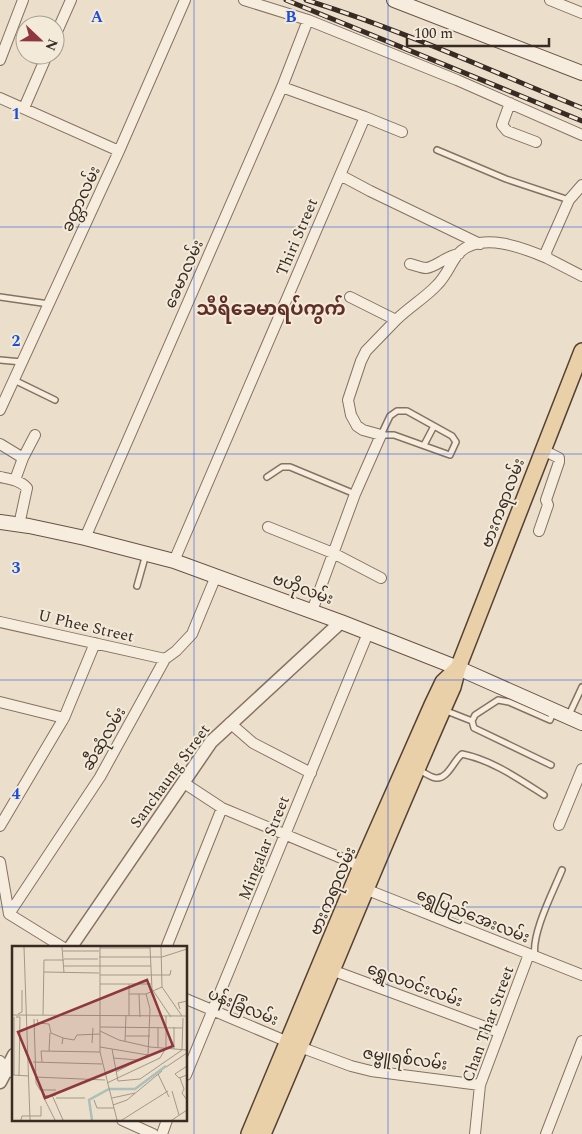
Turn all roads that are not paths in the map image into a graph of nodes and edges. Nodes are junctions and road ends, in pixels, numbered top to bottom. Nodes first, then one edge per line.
1 (23, 0) edge
2 (70, 0) edge
3 (185, 0) edge
4 (244, 0) edge
5 (394, 0) edge
6 (550, 0) edge
7 (582, 13) edge
8 (64, 15) edge
9 (308, 20) junction
10 (0, 60) edge
11 (43, 65) edge
12 (582, 72) edge
13 (282, 87) junction
14 (0, 98) edge
15 (510, 103) junction
16 (24, 108) junction
17 (364, 117) junction
18 (402, 132) dead end
19 (582, 134) edge
20 (536, 142) dead end
21 (437, 150) dead end
22 (120, 152) junction
23 (340, 175) junction
24 (582, 185) edge
25 (569, 200) junction
26 (480, 244) junction
27 (459, 254) junction
28 (547, 258) junction
29 (410, 264) dead end
30 (582, 276) edge
31 (350, 297) dead end
32 (0, 298) edge
33 (49, 304) junction
34 (396, 320) junction
35 (582, 351) edge
36 (0, 360) edge
37 (22, 362) junction
38 (14, 380) junction
39 (55, 400) dead end
40 (0, 410) edge
41 (434, 426) junction
42 (35, 435) dead end
43 (381, 435) junction
44 (0, 444) edge
45 (424, 445) junction
46 (543, 450) junction
47 (23, 458) junction
48 (0, 476) edge
49 (267, 477) dead end
50 (15, 480) junction
51 (355, 494) junction
52 (0, 522) edge
53 (19, 525) junction
54 (268, 527) dead end
55 (539, 530) dead end
56 (85, 538) junction
57 (333, 553) junction
58 (147, 554) junction
59 (174, 561) junction
60 (216, 576) junction
61 (381, 578) dead end
62 (137, 586) dead end
63 (312, 611) junction
64 (0, 622) edge
65 (341, 622) junction
66 (368, 633) junction
67 (95, 643) junction
68 (165, 659) junction
69 (458, 668) junction
70 (582, 687) edge
71 (0, 702) edge
72 (444, 709) junction
73 (552, 715) junction
74 (568, 717) junction
75 (64, 718) junction
76 (472, 720) junction
77 (230, 723) junction
78 (582, 723) edge
79 (546, 726) dead end
80 (551, 765) dead end
81 (412, 767) junction
82 (582, 769) edge
83 (311, 773) junction
84 (184, 783) junction
85 (544, 796) dead end
86 (222, 808) junction
87 (559, 825) dead end
88 (0, 826) edge
89 (286, 834) junction
90 (0, 862) edge
91 (367, 868) junction
92 (562, 870) dead end
93 (359, 886) junction
94 (9, 914) junction
95 (61, 946) edge
96 (71, 946) edge
97 (167, 946) edge
98 (532, 955) junction
99 (327, 968) junction
100 (582, 975) edge
101 (188, 1001) edge
102 (212, 1011) junction
103 (499, 1032) junction
104 (582, 1041) edge
105 (294, 1044) junction
106 (7, 1067) edge
107 (188, 1069) edge
108 (0, 1082) edge
109 (480, 1084) junction
110 (265, 1113) junction
111 (127, 1122) edge
112 (166, 1122) edge
113 (154, 1134) edge
114 (162, 1134) edge
115 (249, 1134) edge
116 (263, 1134) edge
117 (475, 1134) edge
118 (546, 1134) edge

1 - 10 street
2 - 8 street
3 - 22 street, ခတ္တာလမ်း
4 - 9 street
5 - 12 main road
6 - 7 street
9 - 13 street, ခေမာလမ်း
9 - 15 street
11 - 16 street
13 - 17 street
13 - 56 street, ခေမာလမ်း
14 - 16 street
15 - 19 street
15 - 20 street
16 - 22 street
17 - 18 street
17 - 23 street, Thiri Street
21 - 25 lane
22 - 33 street, ခတ္တာလမ်း
23 - 26 street
23 - 59 street, Thiri Street
24 - 25 street
25 - 28 street
26 - 27 street
26 - 28 street
27 - 29 street
27 - 34 street
28 - 30 street
31 - 34 street
32 - 33 lane
33 - 37 street, ခတ္တာလမ်း
34 - 43 street
35 - 46 main road, ဗားကရာလမ်း
36 - 37 lane
37 - 38 street, ခတ္တာလမ်း
38 - 39 lane
38 - 40 street, ခတ္တာလမ်း
41 - 43 lane
41 - 45 lane
41 - 45 lane
42 - 47 street
43 - 45 lane
43 - 51 street
44 - 47 street
46 - 55 street
46 - 69 main road, ဗားကရာလမ်း
47 - 50 street
48 - 50 street
49 - 51 lane
50 - 53 street
51 - 57 street
52 - 53 main road, ဗဟိုလမ်း
53 - 56 main road, ဗဟိုလမ်း
54 - 57 street
56 - 58 main road, ဗဟိုလမ်း
57 - 61 street
57 - 63 street
58 - 59 main road, ဗဟိုလမ်း
58 - 62 lane
59 - 60 main road, ဗဟိုလမ်း
60 - 63 main road, ဗဟိုလမ်း
60 - 68 street, ဆီဆုံလမ်း
63 - 65 main road, ဗဟိုလမ်း
64 - 67 street, U Phee Street
65 - 66 main road, ဗဟိုလမ်း
65 - 77 street, Sanchaung Street
66 - 69 main road, ဗဟိုလမ်း
66 - 83 street, Mingalar Street
67 - 68 street, U Phee Street
67 - 75 street
68 - 94 street, ဆီဆုံလမ်း
69 - 72 main road, ဗားကရာလမ်း
69 - 73 main road, ဗဟိုလမ်း
69 - 81 main road, ဗားကရာလမ်း
70 - 74 lane
71 - 75 street
72 - 76 lane
72 - 81 main road, ဗားကရာလမ်း
73 - 74 main road, ဗဟိုလမ်း
73 - 76 lane
73 - 79 lane
74 - 78 main road, ဗဟိုလမ်း
75 - 88 street
76 - 80 lane
77 - 83 street
77 - 84 street, Sanchaung Street
81 - 85 lane
81 - 91 main road, ဗားကရာလမ်း
82 - 87 street
83 - 89 street, Mingalar Street
84 - 86 street
84 - 96 street, Sanchaung Street
86 - 89 street
86 - 97 street
89 - 91 street
89 - 102 street, Mingalar Street
90 - 94 street
91 - 93 main road, ဗားကရာလမ်း
92 - 98 lane
93 - 98 street, ရွှေပြည်အေးလမ်း
93 - 99 main road, ဗားကရာလမ်း
94 - 95 street
98 - 100 street, ရွှေပြည်အေးလမ်း
98 - 103 street, Chan Thar Street
99 - 103 street, ရွှေလဝင်းလမ်း
99 - 105 main road, ဗားကရာလမ်း
101 - 102 street, ပန်းခြံလမ်း
102 - 105 street, ပန်းခြံလမ်း
102 - 107 street, Mingalar Street
103 - 109 street, Chan Thar Street
104 - 118 street
105 - 109 street, ဇမ္ဗူရစ်လမ်း
105 - 110 main road, ဗားကရာလမ်း
106 - 108 street
109 - 117 street, Chan Thar Street
110 - 115 main road, ဗားကရာလမ်း
110 - 116 main road, ဗားကရာလမ်း
111 - 113 street
112 - 114 street

